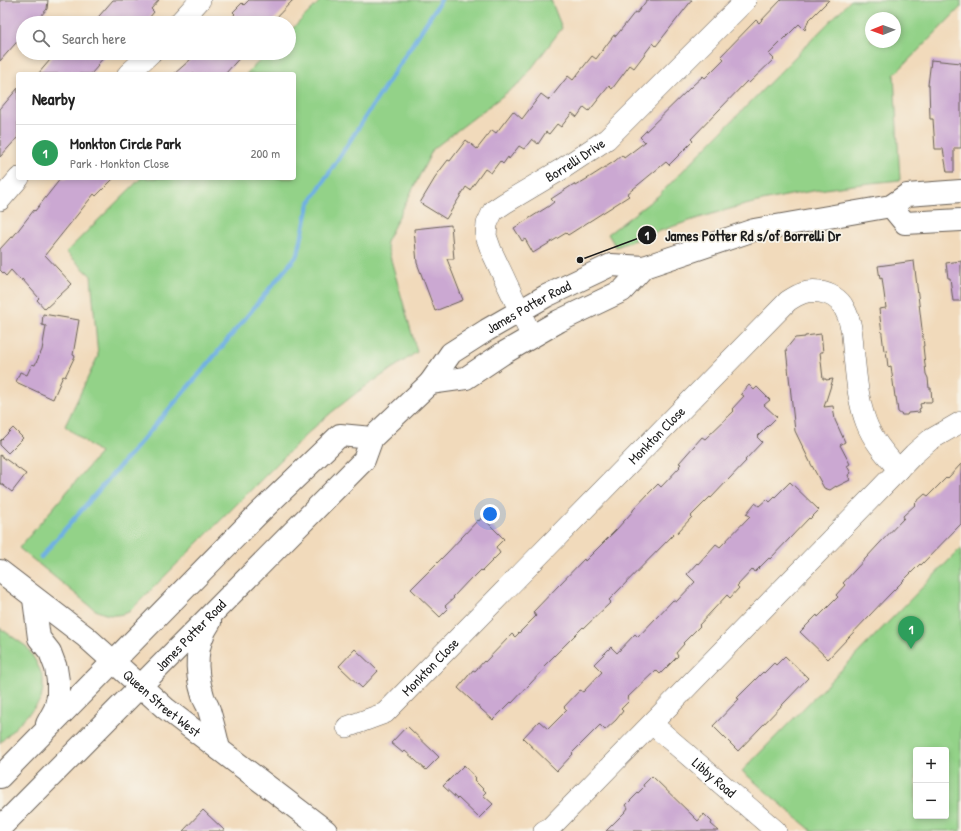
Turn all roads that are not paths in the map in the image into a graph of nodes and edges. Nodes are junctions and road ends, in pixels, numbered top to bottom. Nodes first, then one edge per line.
1 (200, 0) edge
2 (746, 0) edge
3 (185, 16) edge
4 (143, 60) edge
5 (130, 72) edge
6 (17, 180) edge
7 (961, 191) edge
8 (0, 200) edge
9 (891, 206) junction
10 (961, 220) edge
11 (644, 267) junction
12 (520, 311) junction
13 (532, 337) junction
14 (430, 383) junction
15 (961, 422) edge
16 (372, 438) junction
17 (899, 470) junction
18 (0, 572) edge
19 (226, 598) junction
20 (34, 599) junction
21 (113, 662) junction
22 (141, 686) junction
23 (652, 724) junction
24 (347, 727) dead end
25 (34, 742) junction
26 (219, 749) junction
27 (0, 777) edge
28 (0, 828) edge
29 (326, 831) edge
30 (544, 831) edge
31 (776, 831) edge

1 - 3 street
2 - 12 street, Borrelli Drive
4 - 5 street
6 - 8 street
7 - 9 main road, James Potter Road
9 - 10 main road
9 - 11 main road, James Potter Road
11 - 12 main road, James Potter Road
11 - 13 main road, James Potter Road
12 - 13 street, Borrelli Drive
12 - 14 main road, James Potter Road
13 - 14 main road, James Potter Road
14 - 16 main road, James Potter Road
15 - 17 street
16 - 19 main road, James Potter Road
16 - 21 main road
17 - 23 street
17 - 24 street, Monkton Close
18 - 20 main road, Queen Street West
19 - 22 main road, James Potter Road
19 - 26 main road
20 - 21 main road, Queen Street West
20 - 25 main road
21 - 22 main road, Queen Street West
21 - 25 main road
22 - 26 main road, Queen Street West
22 - 28 main road, James Potter Road
23 - 30 street
23 - 31 street, Libby Road
25 - 27 main road
26 - 29 main road, Queen Street West

